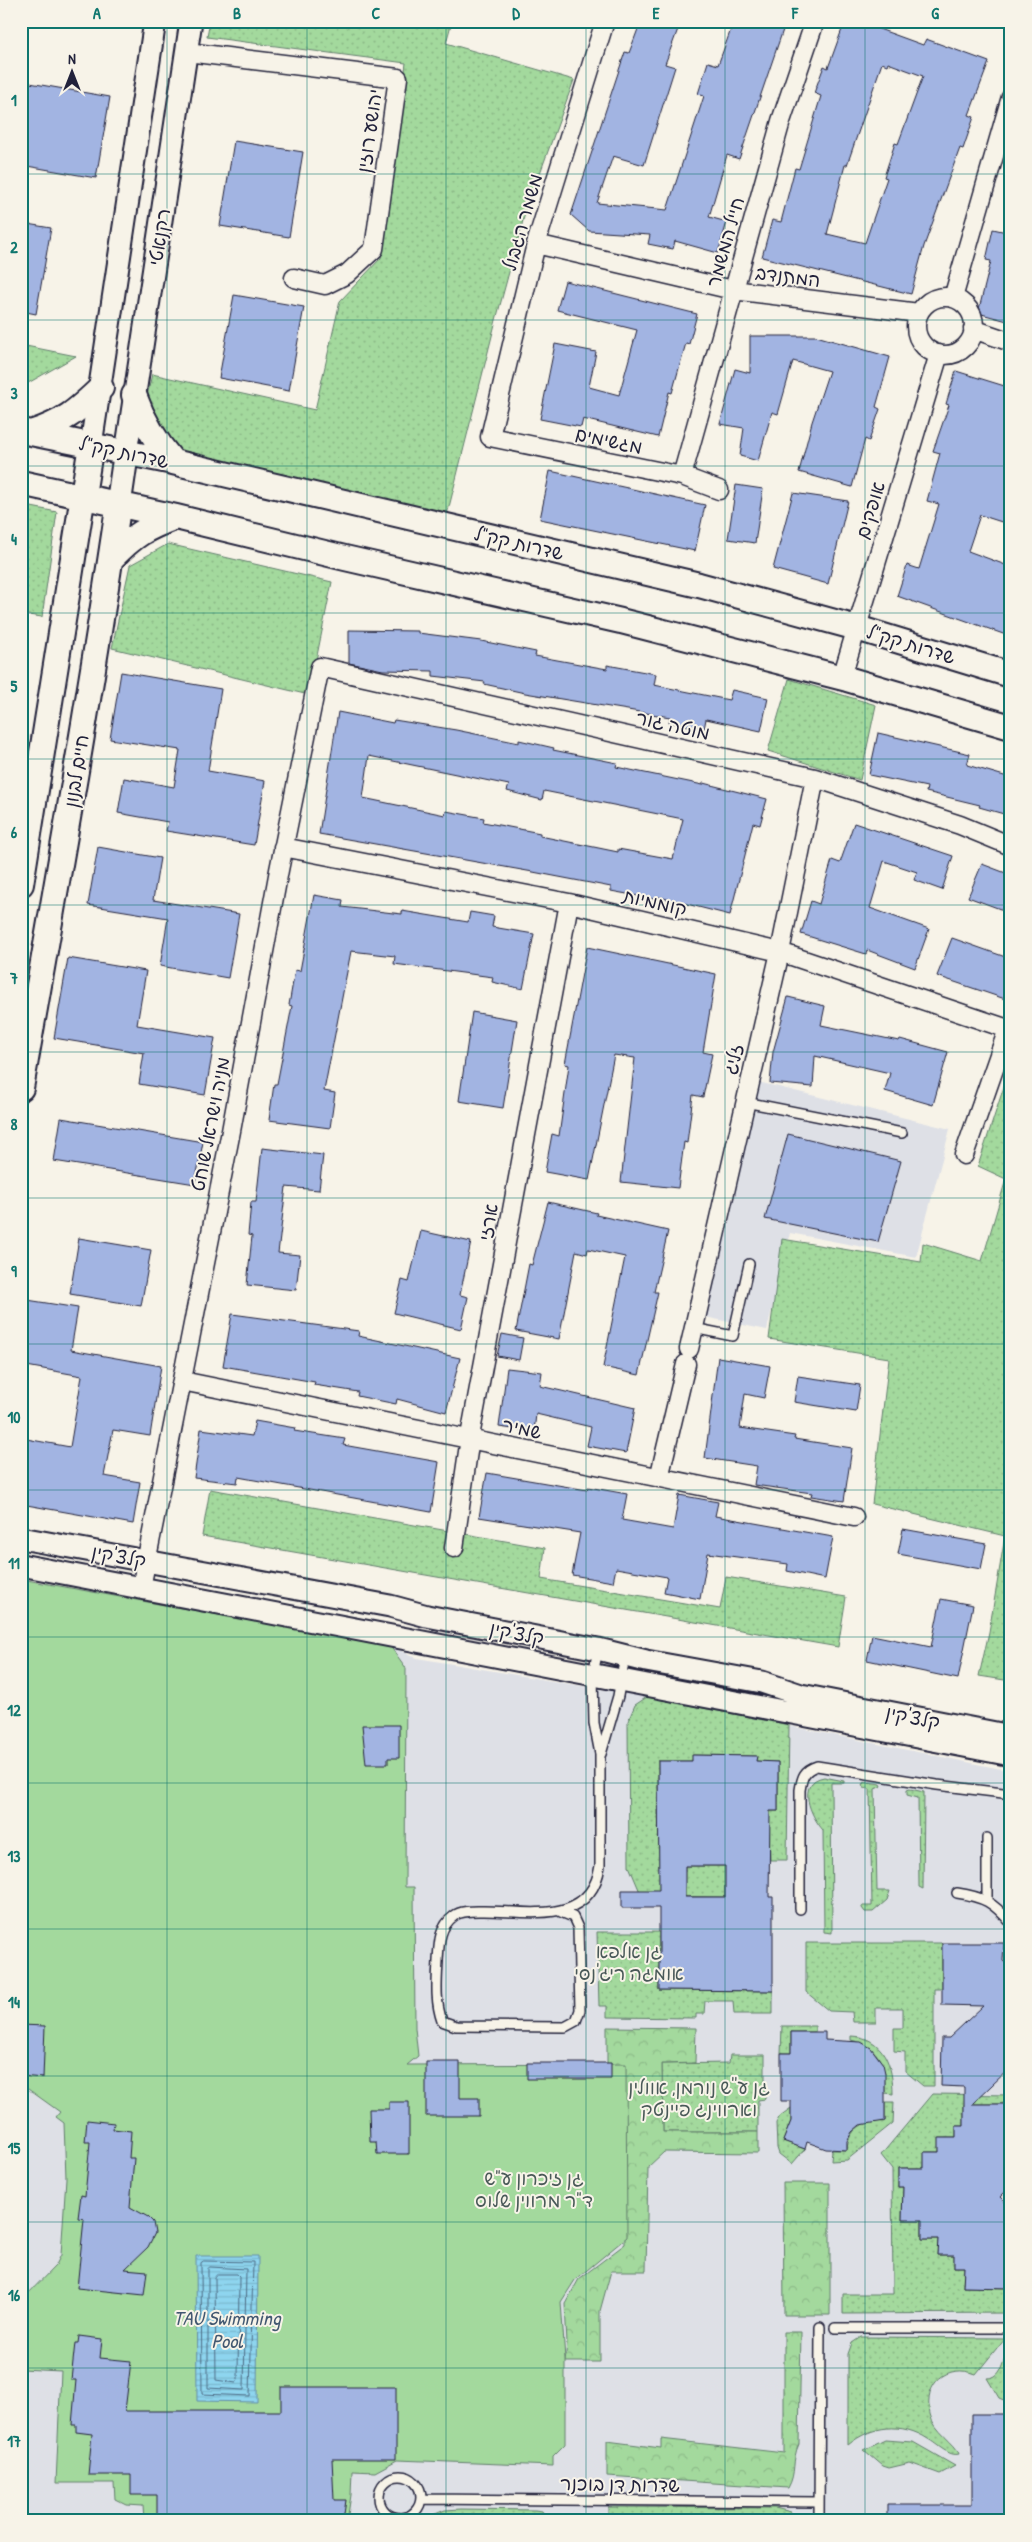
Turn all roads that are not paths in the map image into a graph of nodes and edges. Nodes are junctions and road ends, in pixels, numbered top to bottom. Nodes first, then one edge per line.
1 (155, 21) edge
2 (191, 21) edge
3 (605, 21) edge
4 (816, 21) edge
5 (187, 52) junction
6 (1011, 96) edge
7 (536, 244) junction
8 (294, 278) dead end
9 (733, 290) junction
10 (953, 298) junction
11 (919, 313) junction
12 (973, 329) junction
13 (1011, 342) edge
14 (939, 354) junction
15 (100, 388) junction
16 (134, 395) junction
17 (26, 432) edge
18 (490, 437) joint
19 (91, 445) junction
20 (126, 452) junction
21 (173, 462) junction
22 (682, 476) junction
23 (30, 485) edge
24 (719, 490) dead end
25 (82, 496) junction
26 (119, 505) junction
27 (176, 517) junction
28 (76, 535) junction
29 (112, 558) junction
30 (858, 628) junction
31 (320, 668) joint
32 (1011, 675) edge
33 (842, 678) junction
34 (1011, 727) edge
35 (815, 778) junction
36 (1011, 846) edge
37 (283, 847) junction
38 (21, 884) edge
39 (568, 903) junction
40 (780, 952) junction
41 (1009, 1029) edge
42 (21, 1088) edge
43 (745, 1102) junction
44 (902, 1133) dead end
45 (964, 1155) dead end
46 (749, 1264) dead end
47 (693, 1328) junction
48 (182, 1381) junction
49 (470, 1438) junction
50 (659, 1478) junction
51 (854, 1517) dead end
52 (21, 1538) edge
53 (454, 1548) dead end
54 (146, 1561) junction
55 (21, 1565) edge
56 (141, 1588) junction
57 (598, 1649) junction
58 (625, 1656) junction
59 (593, 1675) junction
60 (620, 1680) junction
61 (1011, 1736) edge
62 (600, 1754) junction
63 (1011, 1755) edge
64 (1011, 1794) edge
65 (988, 1838) dead end
66 (957, 1894) dead end
67 (988, 1901) junction
68 (800, 1909) dead end
69 (560, 1912) junction
70 (1011, 1923) edge
71 (820, 2327) dead end
72 (835, 2328) dead end
73 (1011, 2328) edge
74 (421, 2499) junction
75 (820, 2502) junction
76 (392, 2519) edge
77 (820, 2521) edge

1 - 15 street, רקנאטי
2 - 5 street, רקנאטי
3 - 7 street, משמר הגבול
4 - 9 street, חייל המשמר
5 - 8 street, יהושע רוזין
5 - 16 street, רקנאטי
6 - 10 street
7 - 9 street, המתנדב
7 - 18 street, משמר הגבול
9 - 11 street, המתנדב
9 - 22 street, חייל המשמר
10 - 11 street
10 - 12 street
11 - 14 street
12 - 13 street
12 - 14 street
14 - 30 street, אופקים
15 - 17 main road
15 - 19 street, רקנאטי
16 - 20 street, רקנאטי
16 - 21 main road
17 - 19 main road, שדרות קק"ל
18 - 22 street, מגשימים
19 - 20 main road, שדרות קק"ל
19 - 25 main road, חיים לבנון
20 - 21 main road, שדרות קק"ל
20 - 26 main road, חיים לבנון
21 - 30 main road, שדרות קק"ל
22 - 24 street, מגשימים
23 - 25 main road
23 - 28 main road
25 - 26 main road
25 - 28 main road, חיים לבנון
26 - 27 main road
26 - 29 main road, חיים לבנון
27 - 29 main road
27 - 33 main road
28 - 38 main road, חיים לבנון
29 - 42 main road, חיים לבנון
30 - 32 main road, שדרות קק"ל
30 - 33 street, אופקים
31 - 35 street, מוטה גור
31 - 37 street, מניה וישראל שוחט
33 - 34 main road
35 - 36 street, מוטה גור
35 - 40 street, זליג
37 - 39 street, קוממיות
37 - 48 street, מניה וישראל שוחט
39 - 40 street, קוממיות
39 - 49 street, ארזי
40 - 41 street, קוממיות
40 - 43 street, זליג
41 - 45 street, קוממיות
43 - 44 lane
43 - 47 street, זליג
46 - 47 lane
47 - 50 street, זליג
48 - 49 street, שמיר
48 - 54 street, מניה וישראל שוחט
49 - 50 street, שמיר
49 - 53 street, ארזי
50 - 51 street, שמיר
52 - 54 street, קלצ'קין
54 - 56 street, מניה וישראל שוחט
54 - 57 street, קלצ'קין
55 - 56 street, קלצ'קין
56 - 59 street, קלצ'קין
57 - 58 street, קלצ'קין
57 - 59 lane
58 - 60 lane
58 - 61 street, קלצ'קין
59 - 60 street, קלצ'קין
59 - 62 lane
60 - 62 lane
60 - 63 street, קלצ'קין
62 - 69 lane
64 - 68 lane
65 - 67 lane
66 - 67 lane
67 - 70 lane
69 - 69 lane
71 - 75 lane
72 - 73 lane
74 - 75 lane, שדרות דן בוכנר
74 - 76 lane
74 - 76 lane
75 - 77 lane

